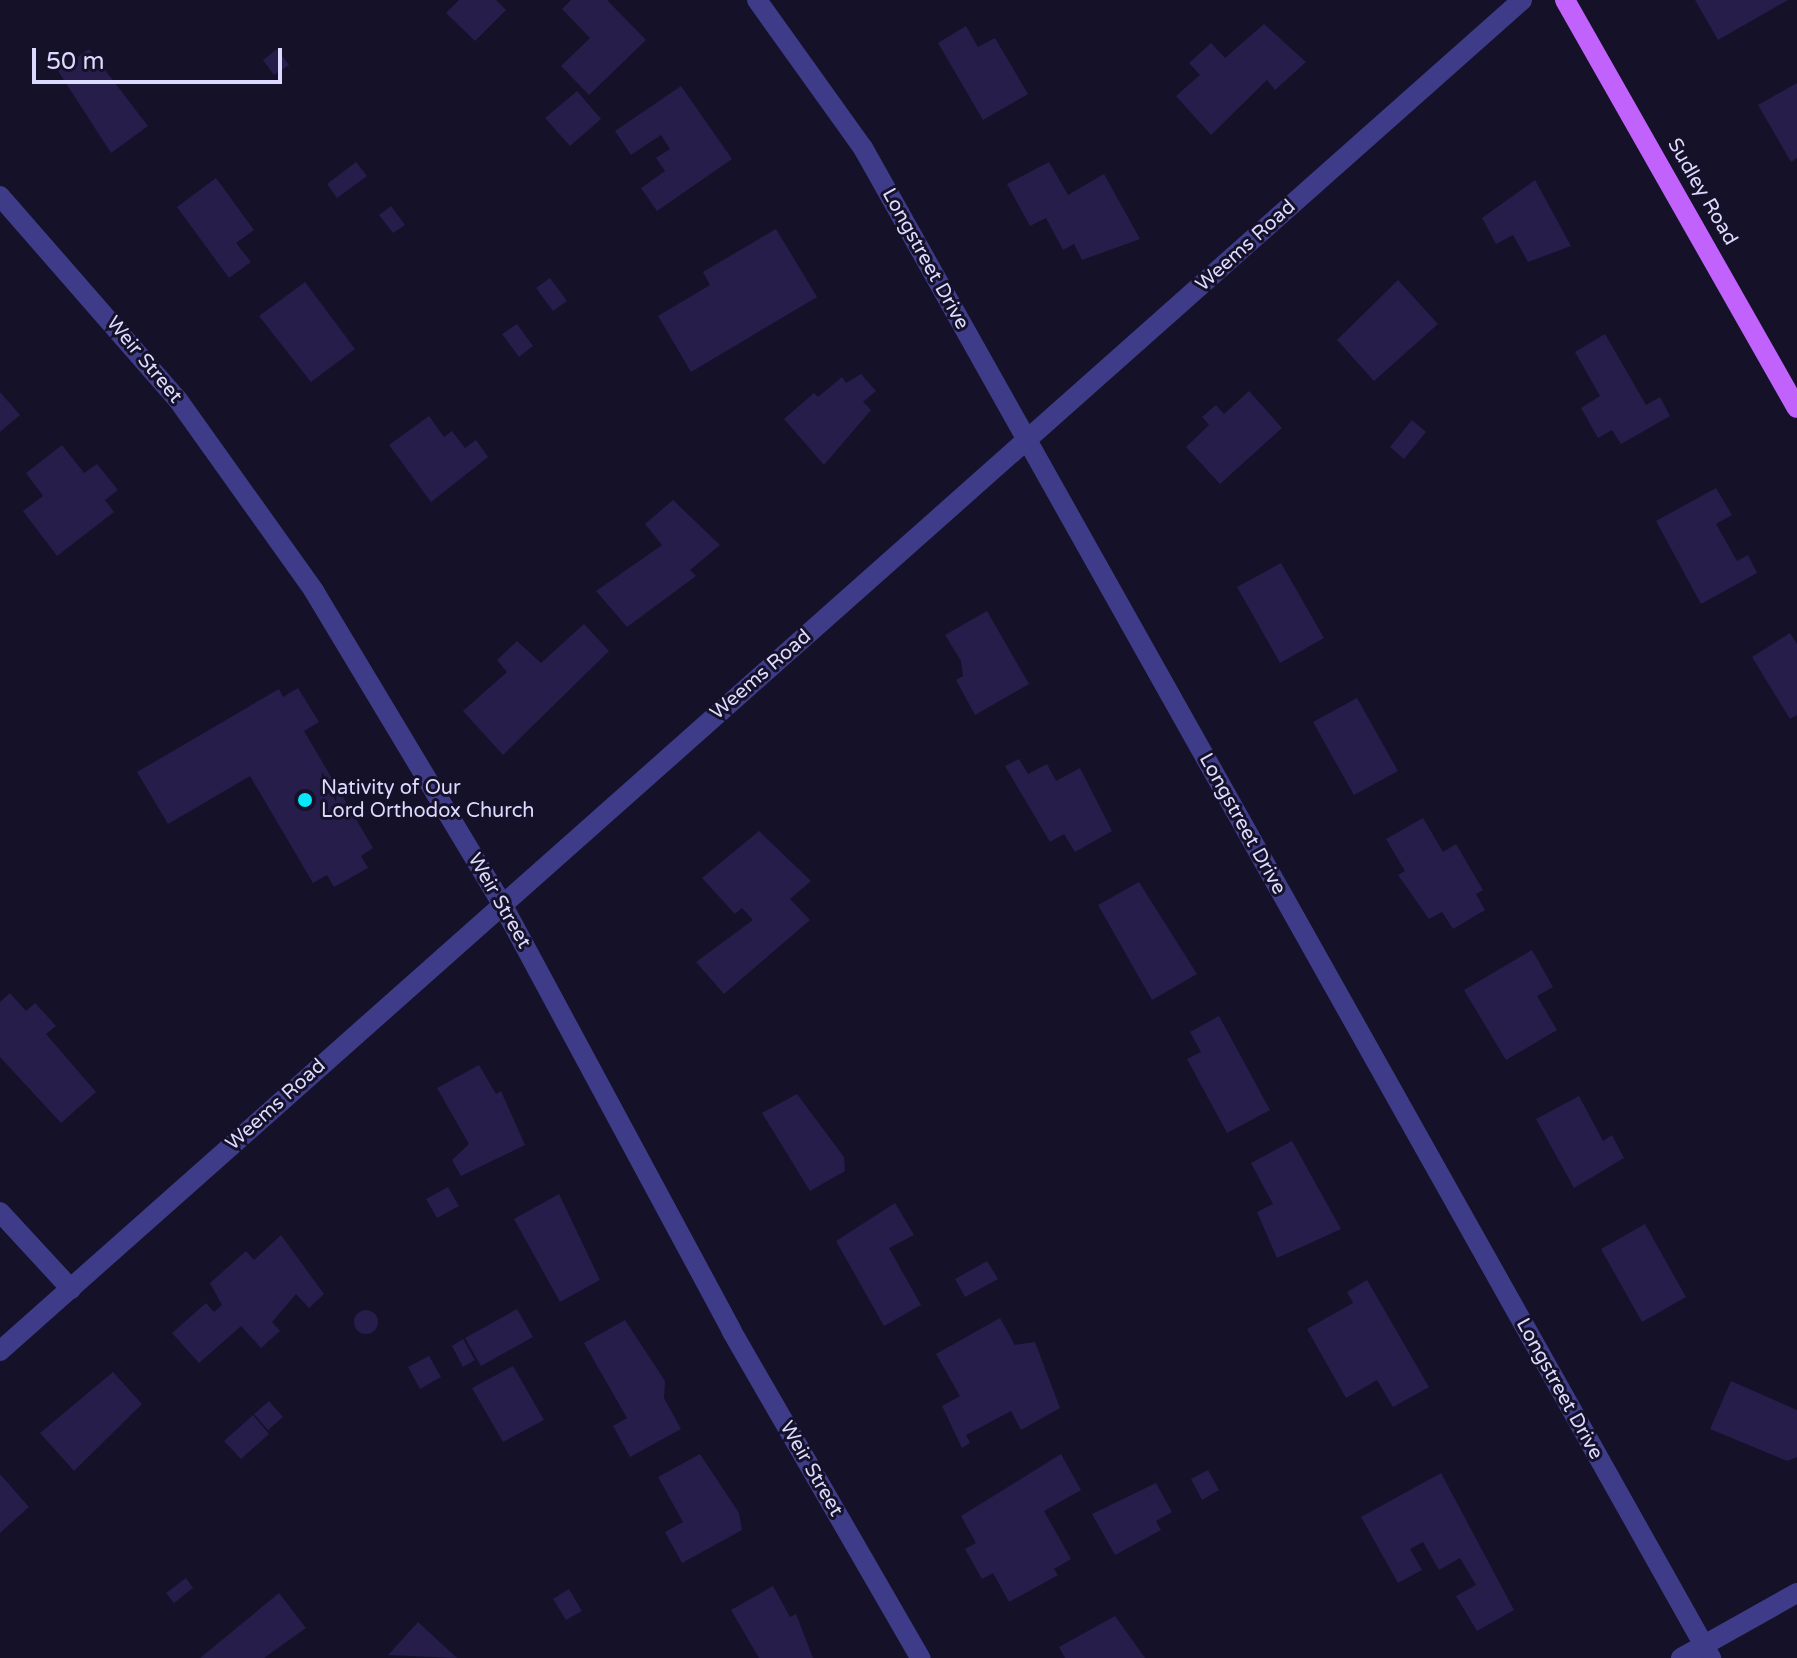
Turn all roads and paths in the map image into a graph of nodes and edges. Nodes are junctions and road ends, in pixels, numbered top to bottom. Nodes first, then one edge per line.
1 (757, 0) edge
2 (1522, 0) edge
3 (1565, 0) edge
4 (0, 196) edge
5 (1797, 408) edge
6 (1026, 444) junction
7 (501, 902) junction
8 (0, 1212) edge
9 (71, 1289) junction
10 (0, 1351) edge
11 (1797, 1593) edge
12 (1708, 1652) edge
13 (920, 1658) edge
14 (1681, 1658) edge

1 - 6 street, Longstreet Drive
2 - 6 street, Weems Road
3 - 5 main road, Sudley Road
4 - 7 street, Weir Street
6 - 7 street, Weems Road
6 - 12 street, Longstreet Drive
7 - 9 street, Weems Road
7 - 13 street, Weir Street
8 - 9 street
9 - 10 street, Weems Road
11 - 12 street
12 - 14 street

